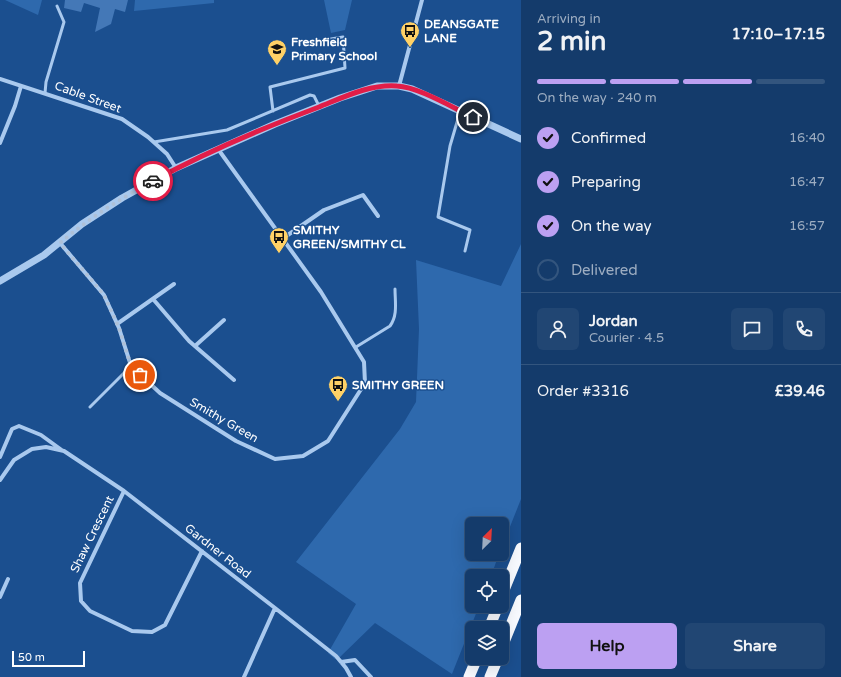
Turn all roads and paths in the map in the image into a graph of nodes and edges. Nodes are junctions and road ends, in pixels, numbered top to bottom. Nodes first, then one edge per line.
1 (422, 0) edge
2 (57, 6) dead end
3 (319, 41) dead end
4 (0, 79) edge
5 (21, 86) junction
6 (398, 86) junction
7 (46, 93) junction
8 (319, 106) junction
9 (273, 111) junction
10 (460, 111) junction
11 (521, 139) edge
12 (153, 142) junction
13 (0, 143) edge
14 (218, 149) junction
15 (176, 168) junction
16 (378, 216) dead end
17 (282, 239) junction
18 (60, 243) junction
19 (465, 251) dead end
20 (0, 281) edge
21 (174, 284) dead end
22 (395, 289) dead end
23 (153, 298) junction
24 (224, 320) dead end
25 (117, 324) junction
26 (195, 346) junction
27 (356, 347) junction
28 (131, 366) junction
29 (234, 380) dead end
30 (90, 407) dead end
31 (64, 451) junction
32 (0, 456) edge
33 (0, 480) edge
34 (124, 491) junction
35 (521, 548) edge
36 (202, 551) junction
37 (509, 578) edge
38 (8, 579) dead end
39 (0, 597) edge
40 (521, 600) edge
41 (275, 608) junction
42 (509, 630) edge
43 (341, 662) junction
44 (474, 665) edge
45 (495, 665) edge
46 (244, 677) edge
47 (351, 677) edge
48 (371, 677) edge
49 (469, 677) edge
50 (490, 677) edge

1 - 6 street
2 - 7 lane
3 - 9 lane
4 - 5 street, Cable Street
5 - 7 street, Cable Street
5 - 13 street
6 - 8 street
6 - 10 street
7 - 12 street, Cable Street
8 - 9 lane
8 - 14 street
9 - 12 lane
10 - 11 street
10 - 19 lane
12 - 15 street, Cable Street
14 - 15 street
14 - 17 street, Smithy Green
15 - 18 street
16 - 17 street
17 - 27 street, Smithy Green
18 - 20 street
18 - 25 street, Smithy Green
21 - 23 street
22 - 27 lane
23 - 25 street
23 - 26 street
24 - 26 street
25 - 28 street, Smithy Green
26 - 29 street
27 - 28 street, Smithy Green
28 - 30 lane
31 - 32 street, Gardner Road
31 - 33 street, Gardner Road
31 - 34 street, Gardner Road
34 - 36 street, Gardner Road
34 - 36 street, Shaw Crescent
35 - 37 highway
36 - 41 street, Gardner Road
38 - 39 street
40 - 42 highway
41 - 43 street, Gardner Road
41 - 46 street
43 - 47 street, Gardner Road
43 - 48 street
44 - 49 highway
45 - 50 highway

